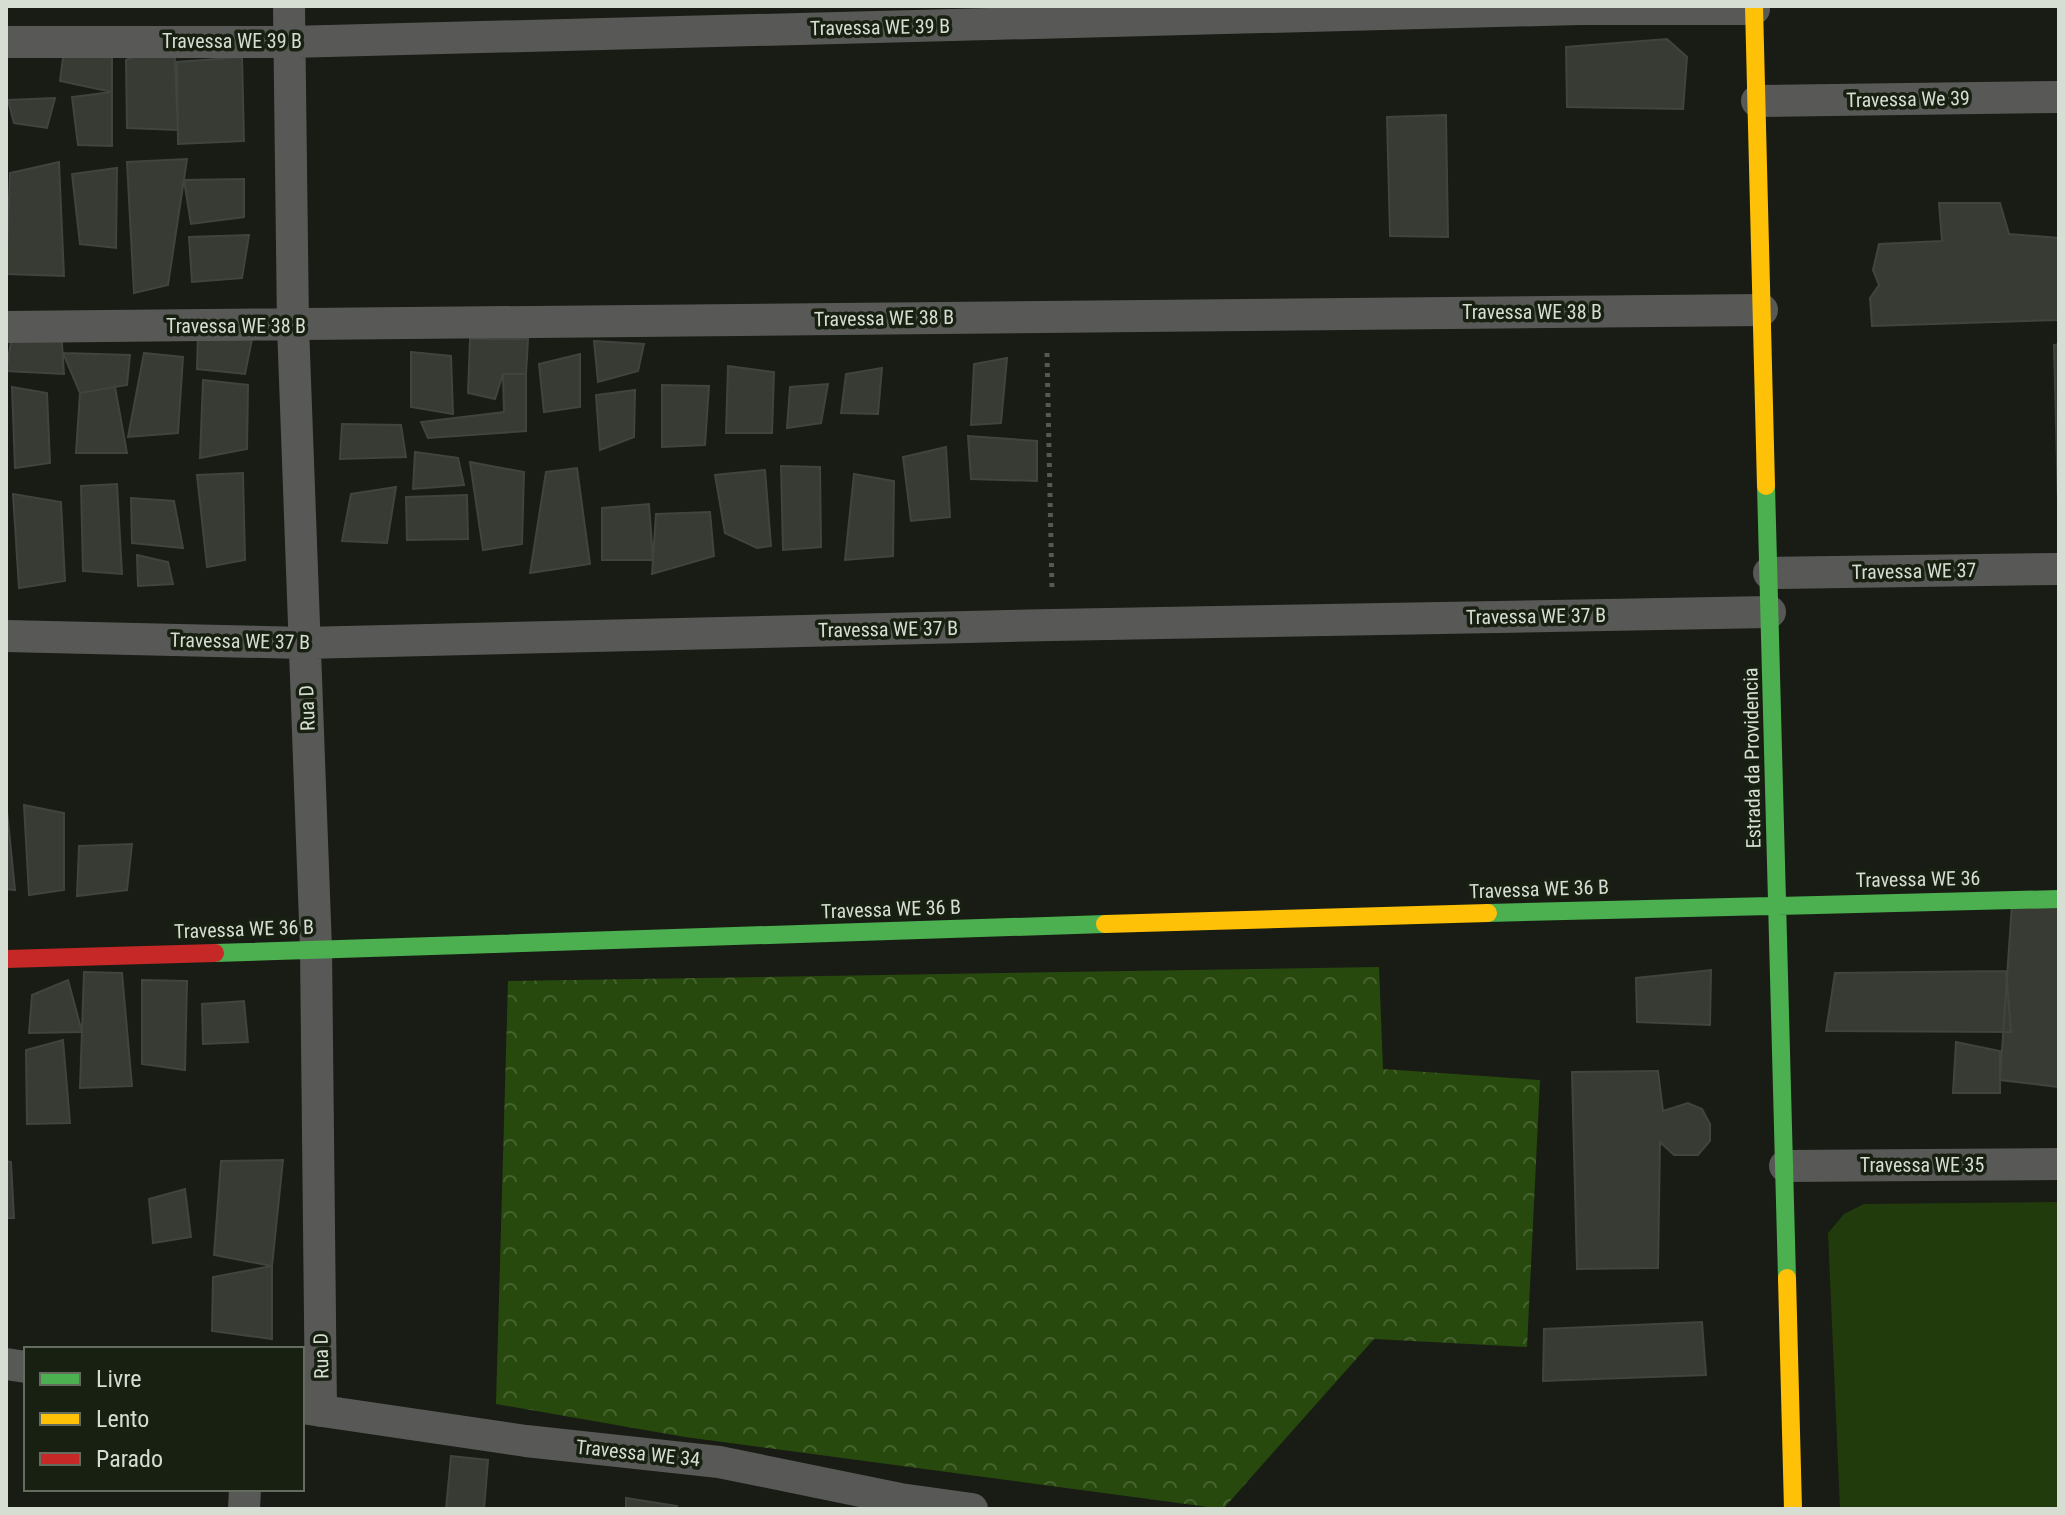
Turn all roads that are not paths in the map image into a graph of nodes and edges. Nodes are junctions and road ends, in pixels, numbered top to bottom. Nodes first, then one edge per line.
1 (289, 6) edge
2 (1754, 8) edge
3 (6, 42) edge
4 (289, 42) junction
5 (2059, 97) edge
6 (1757, 101) junction
7 (1762, 310) junction
8 (293, 326) junction
9 (6, 327) edge
10 (2059, 569) edge
11 (1769, 573) junction
12 (1770, 612) junction
13 (6, 636) edge
14 (304, 643) junction
15 (2059, 899) edge
16 (1778, 904) junction
17 (316, 949) junction
18 (6, 959) edge
19 (2059, 1164) edge
20 (1785, 1166) junction
21 (312, 1410) edge
22 (972, 1509) edge
23 (1793, 1509) edge

1 - 4 street, Rua D
2 - 4 street, Travessa WE 39 B
2 - 6 street, Estrada da Providencia
3 - 4 street, Travessa WE 39 B
4 - 8 street, Rua D
5 - 6 street, Travessa We 39
6 - 7 street, Estrada da Providencia
7 - 8 street, Travessa WE 38 B
7 - 11 street, Estrada da Providencia
8 - 9 street, Travessa WE 38 B
8 - 14 street, Rua D
10 - 11 street, Travessa WE 37
11 - 12 street, Estrada da Providencia
12 - 14 street, Travessa WE 37 B
12 - 16 street, Estrada da Providencia
13 - 14 street, Travessa WE 37 B
14 - 17 street, Rua D
15 - 16 street, Travessa WE 36
16 - 17 street, Travessa WE 36 B
16 - 20 street, Estrada da Providencia
17 - 18 street, Travessa WE 36 B
17 - 21 street, Rua D
19 - 20 street, Travessa WE 35
20 - 23 street, Estrada da Providencia
21 - 22 street, Travessa WE 34

